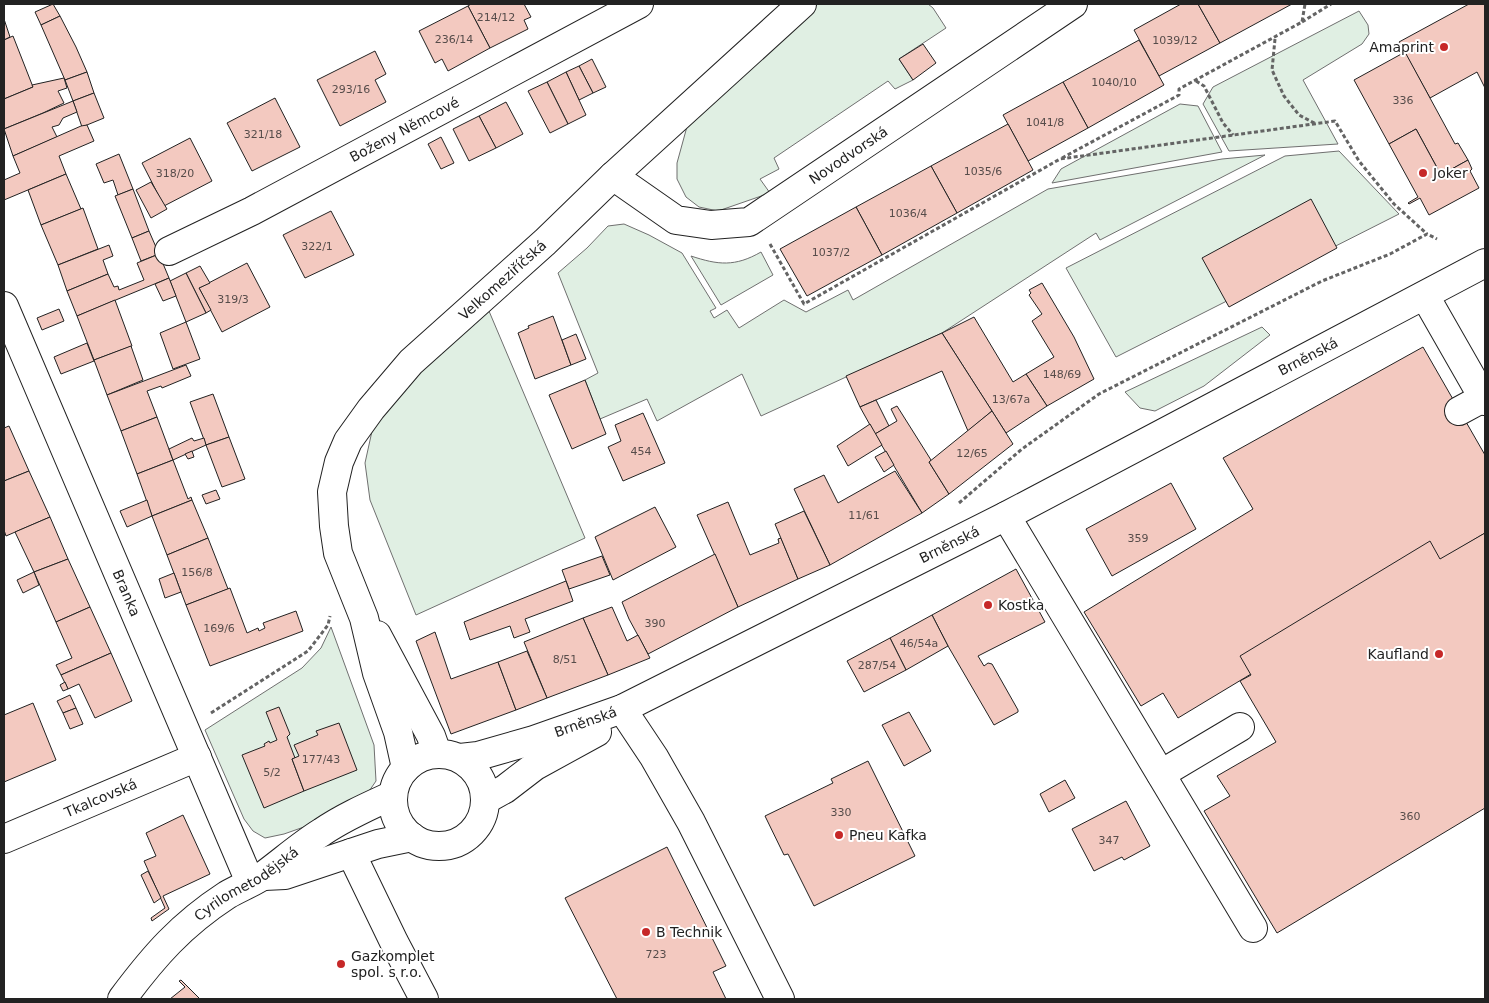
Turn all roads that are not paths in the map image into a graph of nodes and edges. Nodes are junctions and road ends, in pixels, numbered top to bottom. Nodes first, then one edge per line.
1 (639, 4) edge
2 (802, 4) edge
3 (1073, 4) edge
4 (613, 176) junction
5 (169, 251) dead end
6 (1485, 263) edge
7 (1425, 296) junction
8 (4, 306) edge
9 (1484, 400) edge
10 (1459, 412) dead end
11 (1006, 516) junction
12 (364, 618) junction
13 (622, 709) junction
14 (1240, 727) dead end
15 (449, 756) junction
16 (197, 757) junction
17 (406, 768) junction
18 (1161, 774) junction
19 (393, 794) junction
20 (485, 800) junction
21 (412, 837) junction
22 (4, 839) edge
23 (351, 853) junction
24 (256, 879) junction
25 (1253, 928) dead end
26 (122, 999) edge
27 (424, 999) edge
28 (780, 999) edge

1 - 5 street, Boženy Němcové
2 - 4 street, Velkomeziříčská
3 - 4 street, Novodvorská
4 - 12 street, Velkomeziříčská
6 - 7 street, Brněnská
7 - 9 street
7 - 11 street, Brněnská
8 - 16 street, Branka
9 - 10 street
11 - 13 street, Brněnská
11 - 18 street
12 - 15 street
12 - 17 street
13 - 15 street, Brněnská
13 - 20 street
13 - 28 street
14 - 18 street
15 - 17 street
15 - 20 street
16 - 22 street, Tkalcovská
16 - 24 street, Branka
17 - 19 street
18 - 25 street
19 - 21 street
19 - 24 street, Cyrilometodějská
20 - 21 street
21 - 23 street
23 - 24 street
23 - 27 street
24 - 26 street, Cyrilometodějská

